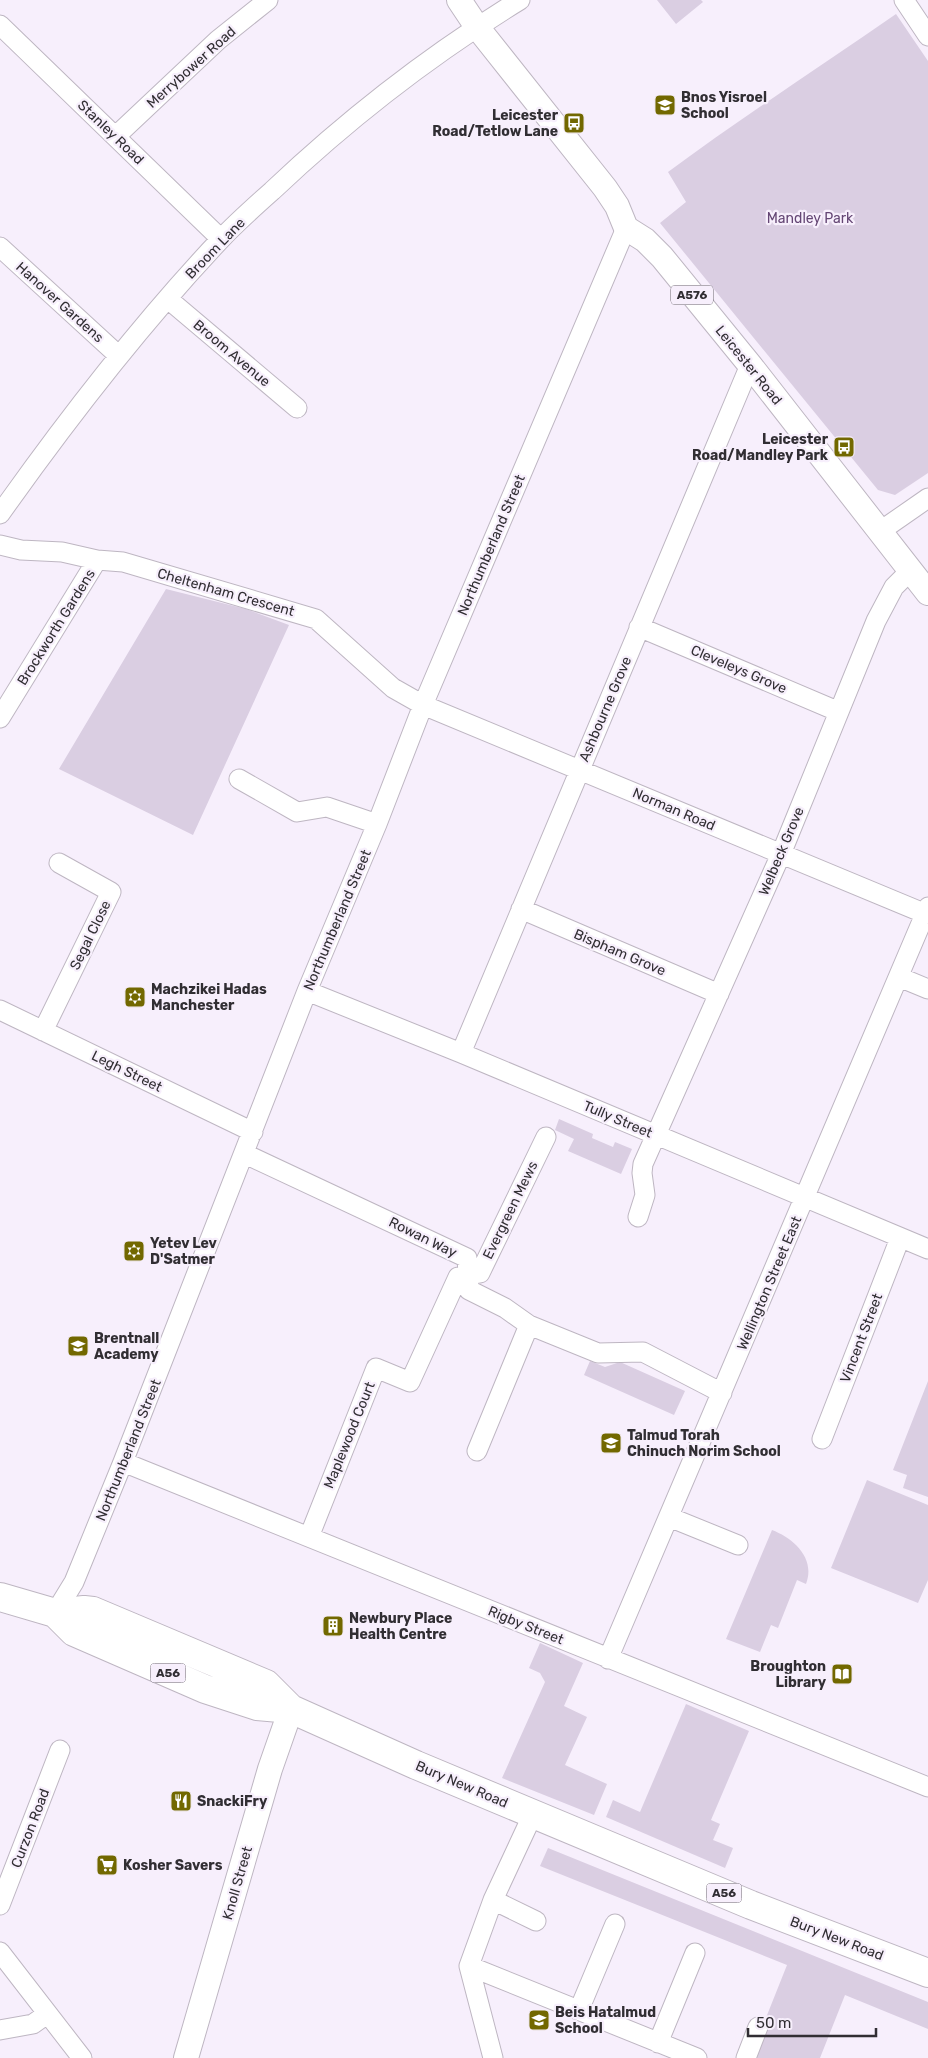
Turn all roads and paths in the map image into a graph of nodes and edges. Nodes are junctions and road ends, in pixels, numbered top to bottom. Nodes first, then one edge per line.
1 (268, 0) edge
2 (459, 0) edge
3 (520, 0) edge
4 (904, 0) edge
5 (0, 25) edge
6 (477, 27) junction
7 (928, 36) edge
8 (116, 136) junction
9 (626, 228) junction
10 (221, 239) junction
11 (0, 248) edge
12 (168, 299) junction
13 (119, 356) junction
14 (750, 365) junction
15 (296, 408) dead end
16 (928, 498) edge
17 (0, 514) edge
18 (880, 532) junction
19 (0, 545) edge
20 (97, 560) junction
21 (910, 571) junction
22 (928, 592) edge
23 (640, 628) junction
24 (422, 705) junction
25 (837, 711) junction
26 (0, 718) edge
27 (580, 770) junction
28 (239, 779) dead end
29 (378, 824) junction
30 (781, 854) junction
31 (59, 863) dead end
32 (521, 909) junction
33 (927, 911) edge
34 (899, 976) junction
35 (928, 989) edge
36 (307, 991) junction
37 (719, 994) junction
38 (0, 1010) edge
39 (43, 1031) junction
40 (461, 1053) junction
41 (253, 1132) junction
42 (657, 1136) junction
43 (546, 1137) dead end
44 (245, 1154) junction
45 (805, 1198) junction
46 (638, 1216) dead end
47 (900, 1238) junction
48 (928, 1249) edge
49 (468, 1275) junction
50 (529, 1325) junction
51 (722, 1392) junction
52 (822, 1439) dead end
53 (477, 1451) dead end
54 (123, 1462) junction
55 (669, 1516) junction
56 (309, 1537) junction
57 (738, 1545) dead end
58 (0, 1597) edge
59 (55, 1614) junction
60 (608, 1659) junction
61 (292, 1709) junction
62 (60, 1750) dead end
63 (928, 1787) edge
64 (533, 1814) junction
65 (493, 1900) junction
66 (0, 1905) edge
67 (536, 1921) dead end
68 (615, 1924) dead end
69 (0, 1952) edge
70 (695, 1954) dead end
71 (469, 1966) junction
72 (928, 1973) edge
73 (579, 2010) junction
74 (47, 2014) junction
75 (758, 2027) dead end
76 (0, 2030) edge
77 (658, 2044) junction
78 (82, 2058) edge
79 (186, 2058) edge
80 (493, 2058) edge
81 (697, 2058) edge
82 (746, 2058) edge

1 - 8 street, Merrybower Road
2 - 6 main road
3 - 6 street, Broom Lane
4 - 7 street
5 - 8 street, Stanley Road
6 - 9 main road
6 - 10 street, Broom Lane
8 - 10 street, Stanley Road
9 - 14 main road, Leicester Road / A576
9 - 24 street, Northumberland Street
10 - 12 street, Broom Lane
11 - 13 street, Hanover Gardens
12 - 13 street, Broom Lane
12 - 15 street, Broom Avenue
13 - 17 street, Broom Lane
14 - 18 main road, Leicester Road / A576
14 - 23 street, Ashbourne Grove
16 - 18 street
18 - 21 main road, Leicester Road / A576
19 - 20 street, Cheltenham Crescent
20 - 24 street, Cheltenham Crescent
20 - 26 street, Brockworth Gardens
21 - 22 main road, Leicester Road / A576
21 - 25 street, Welbeck Grove
23 - 25 street, Cleveleys Grove
23 - 27 street, Ashbourne Grove
24 - 27 street, Norman Road
24 - 29 street, Northumberland Street
25 - 30 street, Welbeck Grove
27 - 30 street, Norman Road
27 - 32 street, Ashbourne Grove
28 - 29 street
29 - 36 street, Northumberland Street
30 - 33 street, Norman Road
30 - 37 street, Welbeck Grove
31 - 39 street, Segal Close
32 - 37 street, Bispham Grove
32 - 40 street, Ashbourne Grove
33 - 34 street, Wellington Street East
34 - 35 street
34 - 45 street, Wellington Street East
36 - 40 street, Tully Street
36 - 41 street, Northumberland Street
37 - 42 street, Welbeck Grove
38 - 39 street, Legh Street
39 - 41 street, Legh Street
40 - 42 street, Tully Street
41 - 44 street, Northumberland Street
42 - 45 street, Tully Street
42 - 46 street, Welbeck Grove
43 - 49 street, Evergreen Mews
44 - 49 street, Rowan Way
44 - 54 street, Northumberland Street
45 - 47 street, Tully Street
45 - 51 street, Wellington Street East
47 - 48 street, Tully Street
47 - 52 street, Vincent Street
49 - 50 street, Rowan Way
49 - 56 street, Maplewood Court
50 - 51 street
50 - 53 street
51 - 55 street, Wellington Street East
54 - 56 street, Rigby Street
54 - 59 street, Northumberland Street
55 - 57 street
55 - 60 street, Wellington Street East
56 - 60 street, Rigby Street
58 - 59 highway, A56
59 - 61 highway, A56
60 - 63 street, Rigby Street
61 - 64 highway, Bury New Road / A56
61 - 79 main road, Knoll Street
62 - 66 street, Curzon Road
64 - 65 street
64 - 72 highway, Bury New Road / A56
65 - 67 street
65 - 71 street
68 - 73 street
69 - 74 street
70 - 77 street
71 - 73 street
71 - 80 street
73 - 77 street
74 - 76 street
74 - 78 street
75 - 82 street
77 - 81 street

